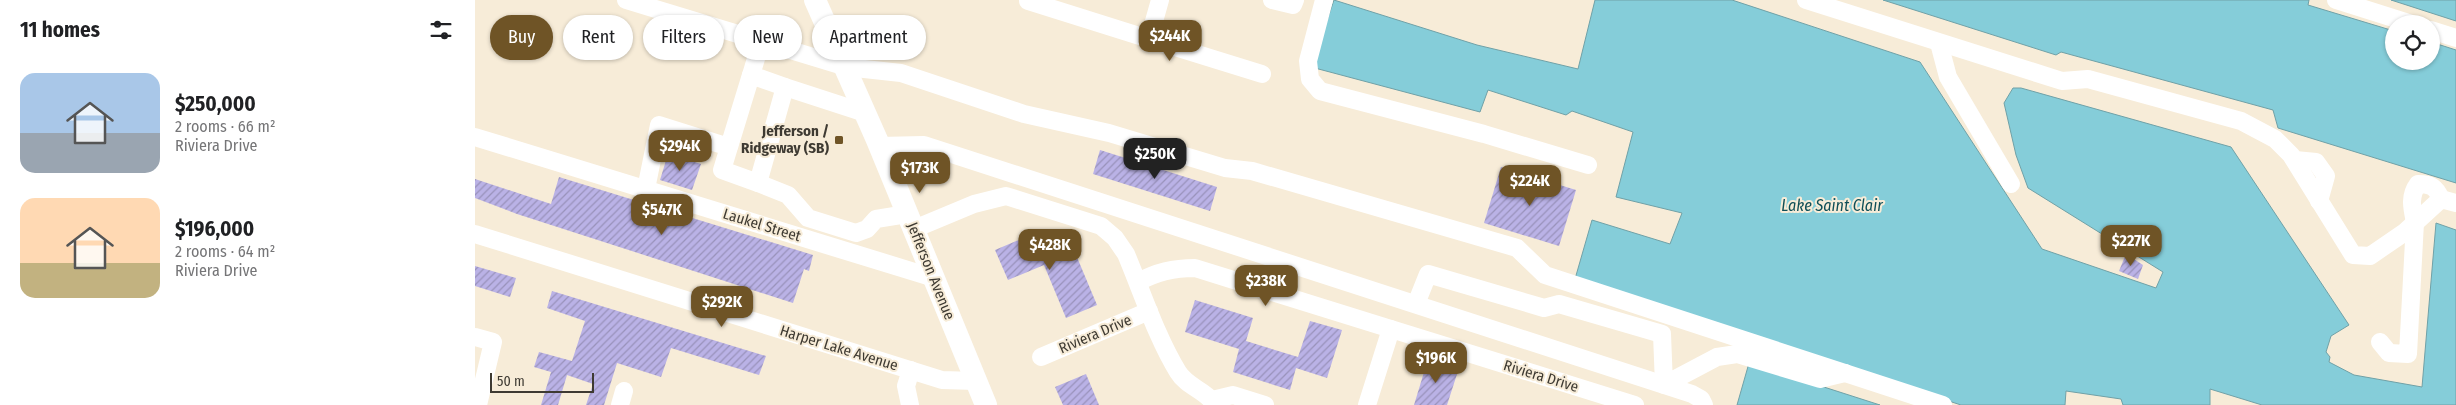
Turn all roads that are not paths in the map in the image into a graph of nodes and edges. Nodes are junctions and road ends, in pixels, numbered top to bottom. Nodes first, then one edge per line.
1 (625, 0) edge
2 (815, 0) edge
3 (1160, 0) edge
4 (1272, 0) edge
5 (1324, 0) edge
6 (1806, 0) edge
7 (2336, 0) edge
8 (1028, 1) edge
9 (1294, 2) edge
10 (2385, 15) edge
11 (2440, 33) edge
12 (734, 34) edge
13 (2456, 38) edge
14 (1149, 39) junction
15 (1939, 43) junction
16 (802, 55) edge
17 (756, 60) edge
18 (846, 68) junction
19 (1262, 74) dead end
20 (751, 76) junction
21 (785, 87) junction
22 (865, 113) junction
23 (475, 137) edge
24 (879, 146) junction
25 (729, 148) junction
26 (1588, 165) dead end
27 (758, 182) junction
28 (2011, 184) dead end
29 (646, 189) junction
30 (2448, 201) edge
31 (911, 222) junction
32 (2415, 222) junction
33 (475, 234) edge
34 (934, 278) junction
35 (1138, 282) junction
36 (1416, 304) junction
37 (1149, 311) junction
38 (1391, 329) junction
39 (475, 337) edge
40 (2380, 342) dead end
41 (1041, 357) dead end
42 (911, 370) junction
43 (1845, 373) junction
44 (976, 380) junction
45 (1664, 385) junction
46 (1214, 402) edge
47 (478, 405) edge
48 (910, 405) edge
49 (986, 405) edge
50 (1265, 405) edge
51 (1367, 405) edge
52 (1635, 405) edge
53 (1703, 405) edge
54 (1943, 405) edge

1 - 12 street
2 - 18 main road, Jefferson Avenue
3 - 14 street
4 - 9 street
5 - 26 street
6 - 15 street
7 - 10 street
8 - 14 street
11 - 13 street
14 - 19 street
15 - 28 street
15 - 32 street
16 - 18 street
17 - 20 street
18 - 22 main road, Jefferson Avenue
18 - 43 street
20 - 21 street
20 - 25 street
21 - 22 street
21 - 27 street
22 - 24 main road, Jefferson Avenue
23 - 29 street, Laukel Street
24 - 31 main road, Jefferson Avenue
24 - 36 street
25 - 27 street
25 - 29 street
27 - 31 street, Riviera Drive
29 - 34 street, Laukel Street
30 - 32 street
30 - 32 street
31 - 34 main road, Jefferson Avenue
31 - 35 street, Riviera Drive
32 - 40 street
33 - 42 street, Harper Lake Avenue
34 - 44 main road, Jefferson Avenue
35 - 37 street, Riviera Drive
35 - 38 street, Riviera Drive
36 - 45 street
36 - 45 street
37 - 41 street, Riviera Drive
37 - 46 street, Riviera Drive
38 - 51 street
38 - 52 street, Riviera Drive
39 - 47 street
42 - 44 street, Harper Lake Avenue
42 - 48 street
43 - 45 street
43 - 54 street
44 - 49 main road, Jefferson Avenue
45 - 53 street
46 - 50 street, Riviera Drive

